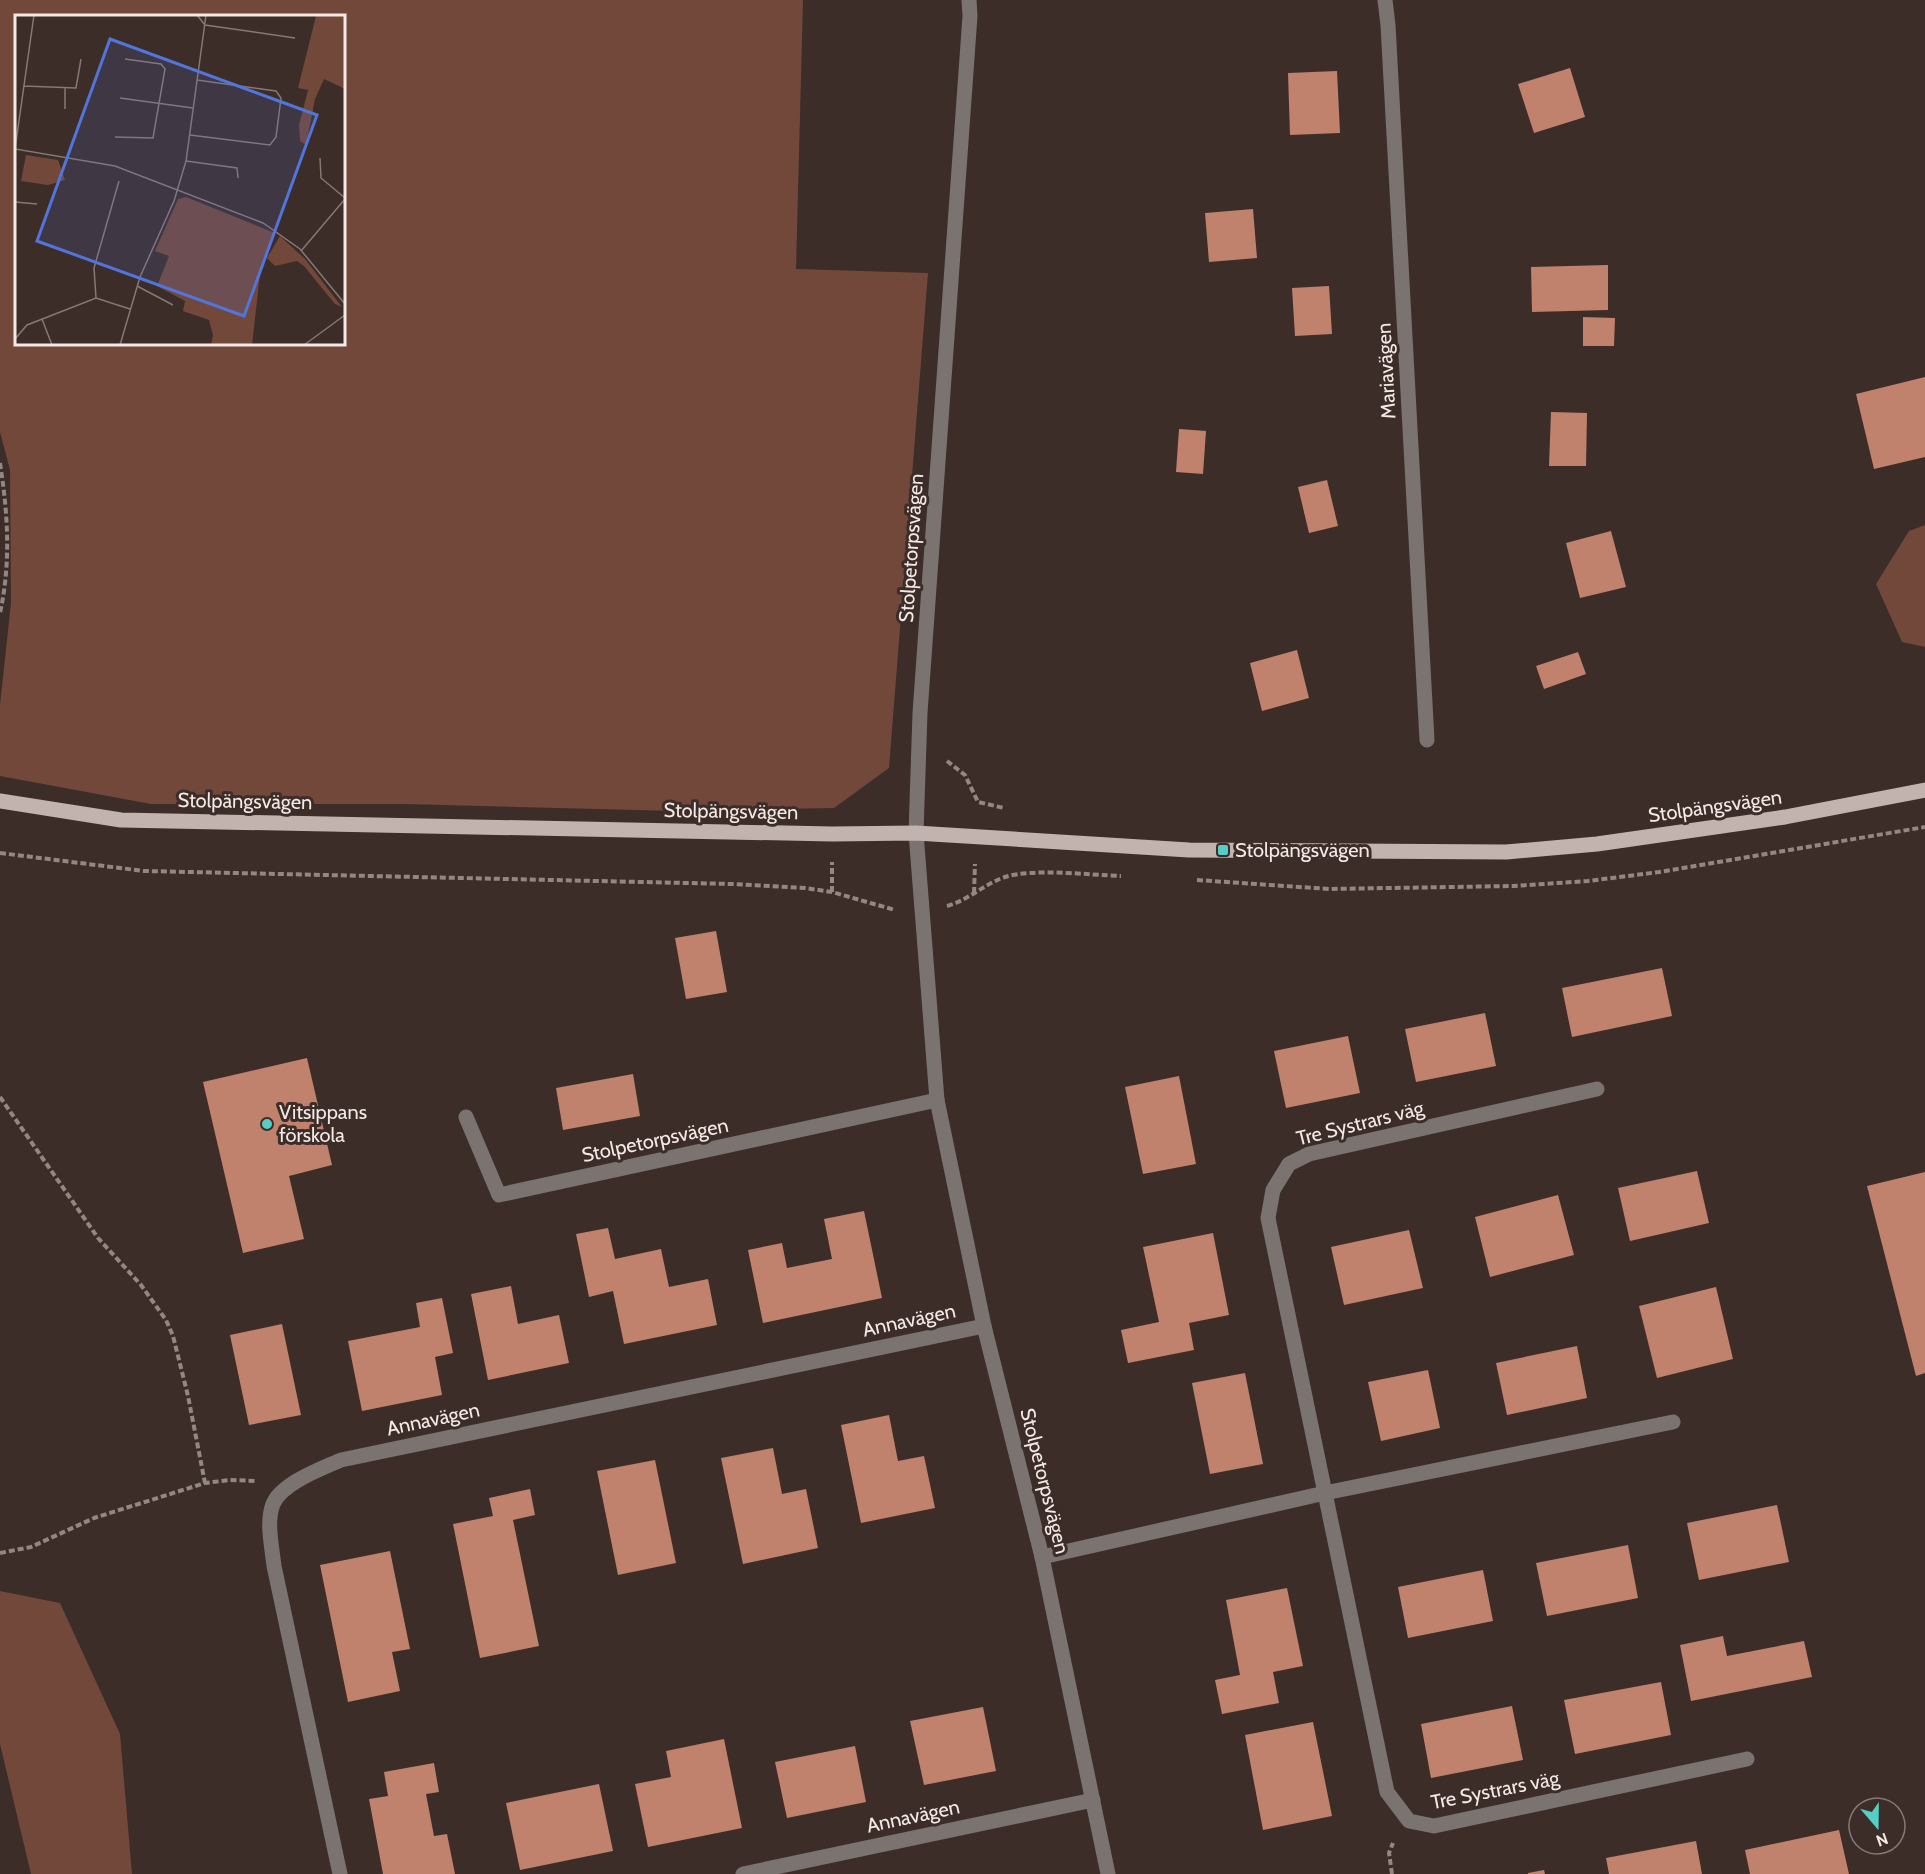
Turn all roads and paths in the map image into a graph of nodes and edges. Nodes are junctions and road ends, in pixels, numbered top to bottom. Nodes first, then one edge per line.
1 (969, 0) edge
2 (1385, 0) edge
3 (0, 463) edge
4 (0, 613) edge
5 (919, 737) junction
6 (1427, 740) dead end
7 (1925, 790) edge
8 (0, 801) edge
9 (1008, 809) dead end
10 (1925, 827) edge
11 (916, 833) junction
12 (0, 853) edge
13 (1126, 876) dead end
14 (1193, 880) dead end
15 (922, 908) junction
16 (1597, 1089) dead end
17 (0, 1097) edge
18 (937, 1100) junction
19 (466, 1117) dead end
20 (984, 1326) junction
21 (1673, 1422) dead end
22 (294, 1482) junction
23 (205, 1483) junction
24 (1325, 1493) junction
25 (0, 1553) edge
26 (1042, 1557) junction
27 (1748, 1759) dead end
28 (1093, 1800) junction
29 (340, 1874) edge
30 (743, 1874) edge
31 (1108, 1874) edge

1 - 5 street, Stolpetorpsvägen
2 - 6 street, Mariavägen
3 - 4 path
5 - 9 path
5 - 11 street, Stolpetorpsvägen
7 - 11 main road, Stolpängsvägen
8 - 11 main road, Stolpängsvägen
10 - 14 path
11 - 15 street, Stolpetorpsvägen
12 - 15 path
13 - 15 path
15 - 18 street, Stolpetorpsvägen
16 - 24 street, Tre Systrars väg
17 - 23 path
18 - 19 street, Stolpetorpsvägen
18 - 20 street, Stolpetorpsvägen
20 - 22 street, Annavägen
20 - 26 street, Stolpetorpsvägen
21 - 24 street
22 - 23 path
22 - 29 street, Annavägen
23 - 25 path
24 - 26 street
24 - 27 street, Tre Systrars väg
26 - 28 street, Stolpetorpsvägen
28 - 30 street, Annavägen
28 - 31 street, Stolpetorpsvägen

